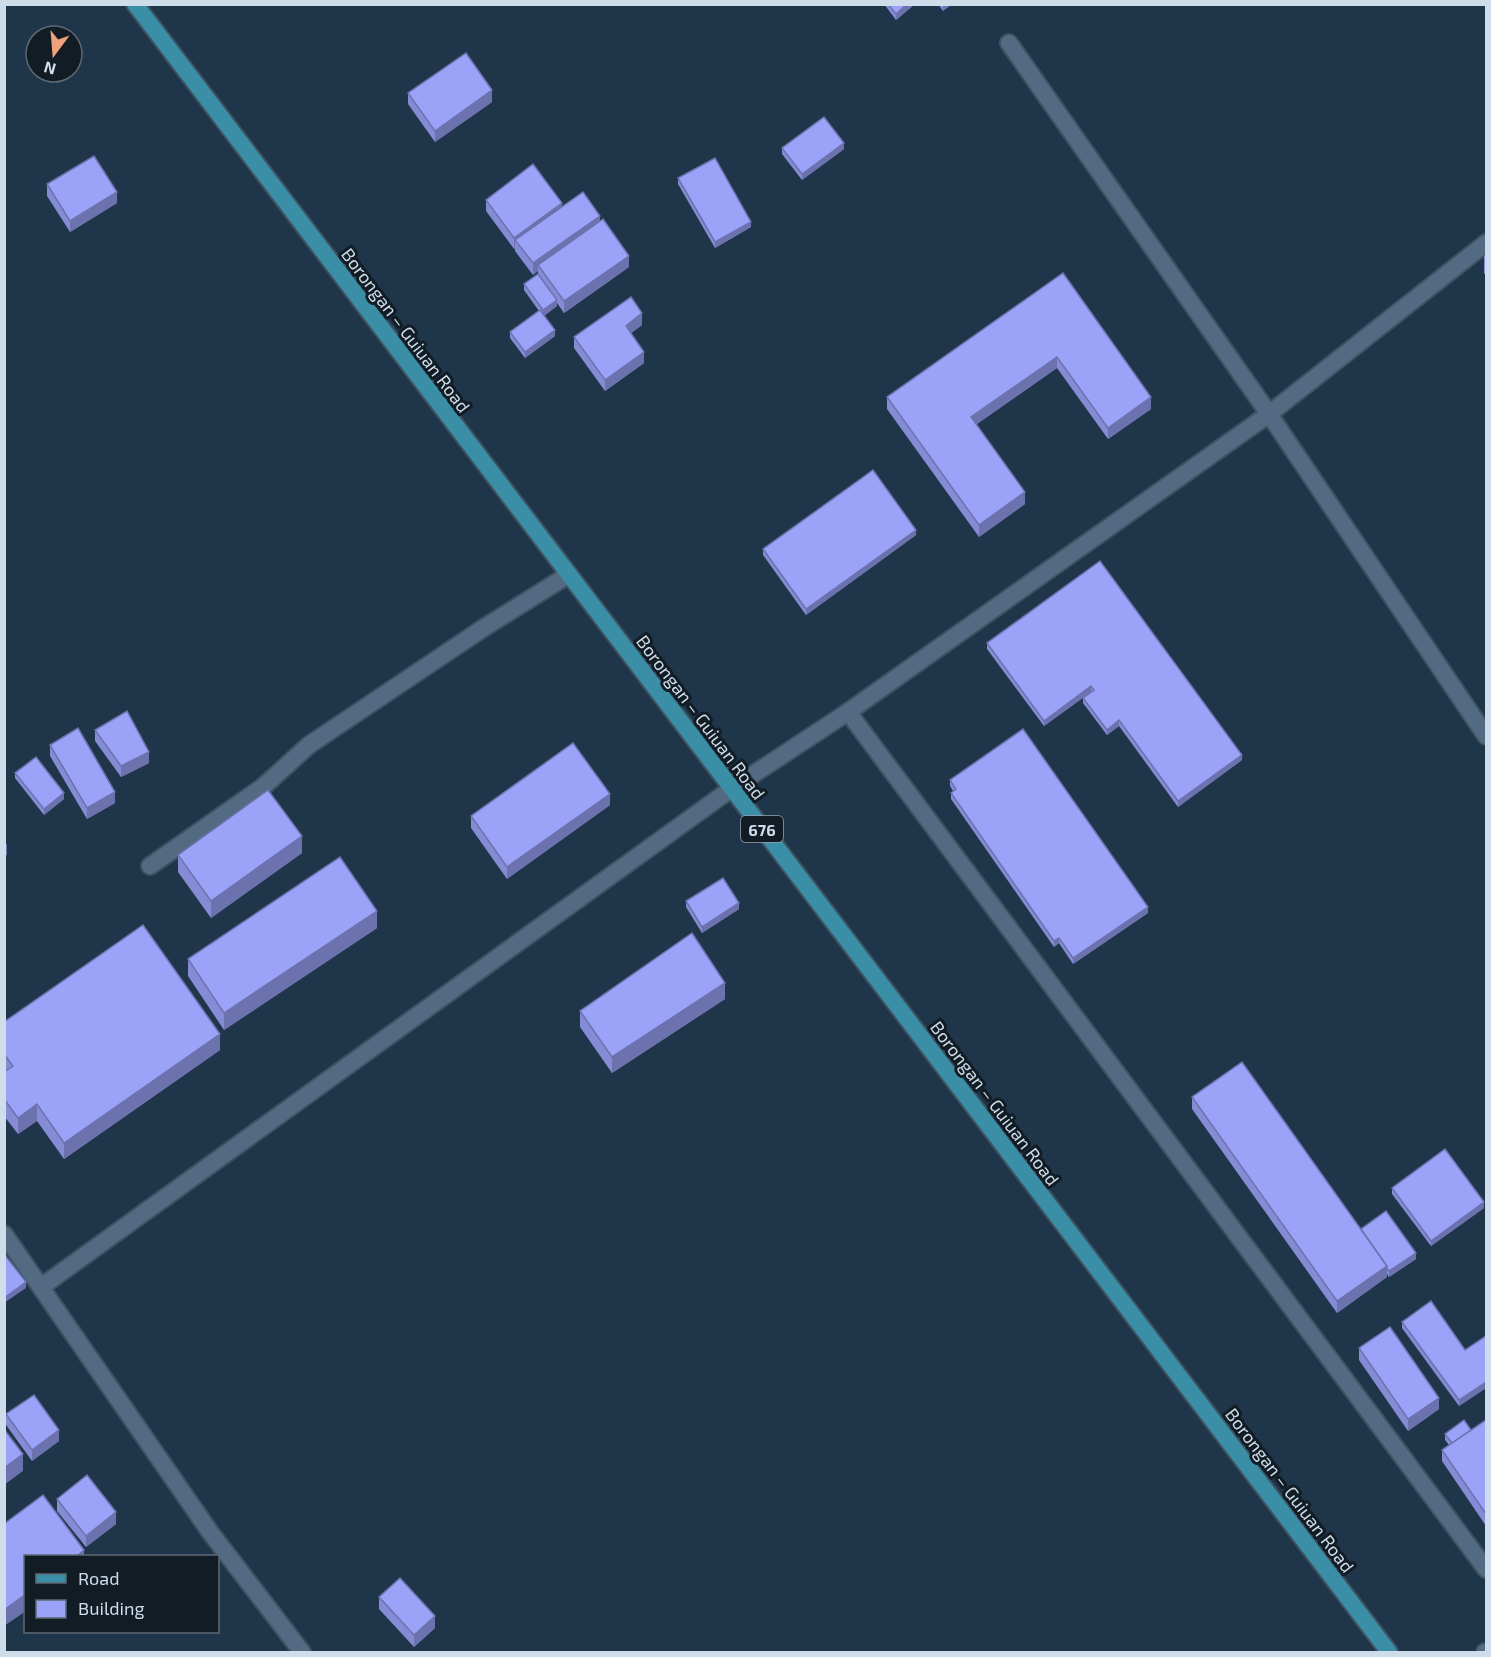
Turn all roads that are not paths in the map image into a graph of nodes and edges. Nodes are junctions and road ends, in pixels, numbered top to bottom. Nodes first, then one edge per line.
1 (135, 4) edge
2 (1009, 43) dead end
3 (1486, 243) edge
4 (1269, 414) junction
5 (568, 575) junction
6 (848, 712) junction
7 (1486, 736) edge
8 (731, 789) junction
9 (150, 866) dead end
10 (4, 1234) edge
11 (41, 1287) junction
12 (1486, 1569) edge
13 (302, 1653) edge
14 (1389, 1653) edge

1 - 5 main road, Borongan – Guiuan Road / 676
2 - 4 street
3 - 4 street
4 - 6 street
4 - 7 street
5 - 8 main road, Borongan – Guiuan Road / 676
5 - 9 street
6 - 8 street
6 - 12 street
8 - 11 street
8 - 14 main road, Borongan – Guiuan Road / 676
10 - 11 street
11 - 13 street

